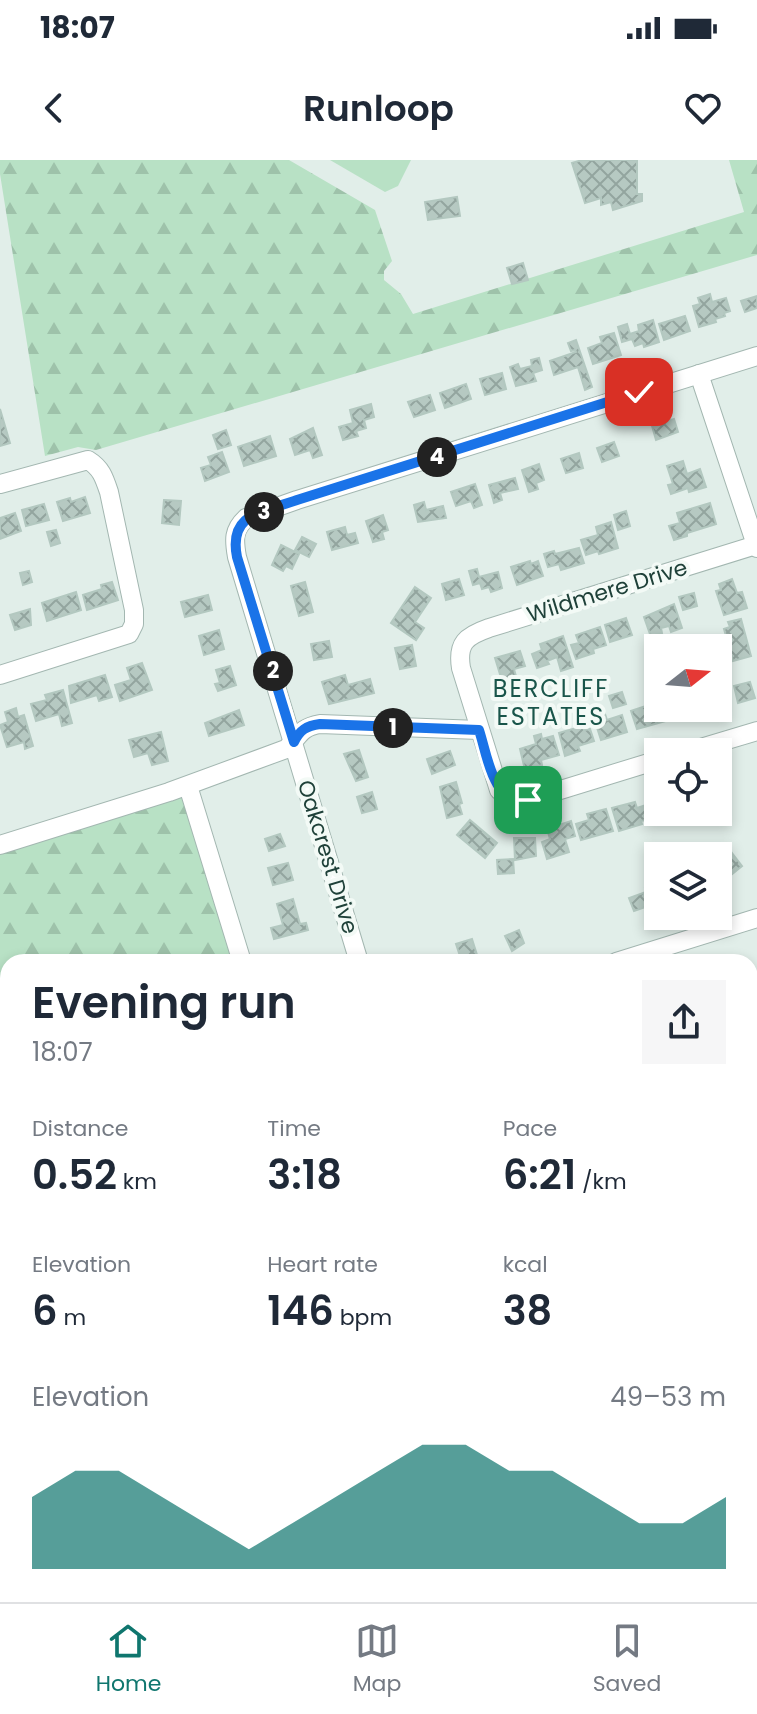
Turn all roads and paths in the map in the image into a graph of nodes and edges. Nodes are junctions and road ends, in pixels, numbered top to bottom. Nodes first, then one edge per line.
1 (757, 356) edge
2 (699, 374) junction
3 (0, 484) edge
4 (756, 546) edge
5 (0, 675) edge
6 (479, 730) junction
7 (757, 731) edge
8 (732, 738) edge
9 (294, 742) junction
10 (644, 764) edge
11 (188, 786) junction
12 (0, 845) edge
13 (757, 918) edge
14 (240, 954) edge
15 (357, 954) edge
16 (642, 954) edge

1 - 2 street
2 - 4 street
2 - 9 street, Oakcrest Drive
3 - 5 street
4 - 6 street, Wildmere Drive
6 - 9 street
6 - 10 street
7 - 8 street
9 - 11 street
9 - 15 street, Oakcrest Drive
11 - 12 street
11 - 14 street
13 - 16 street

